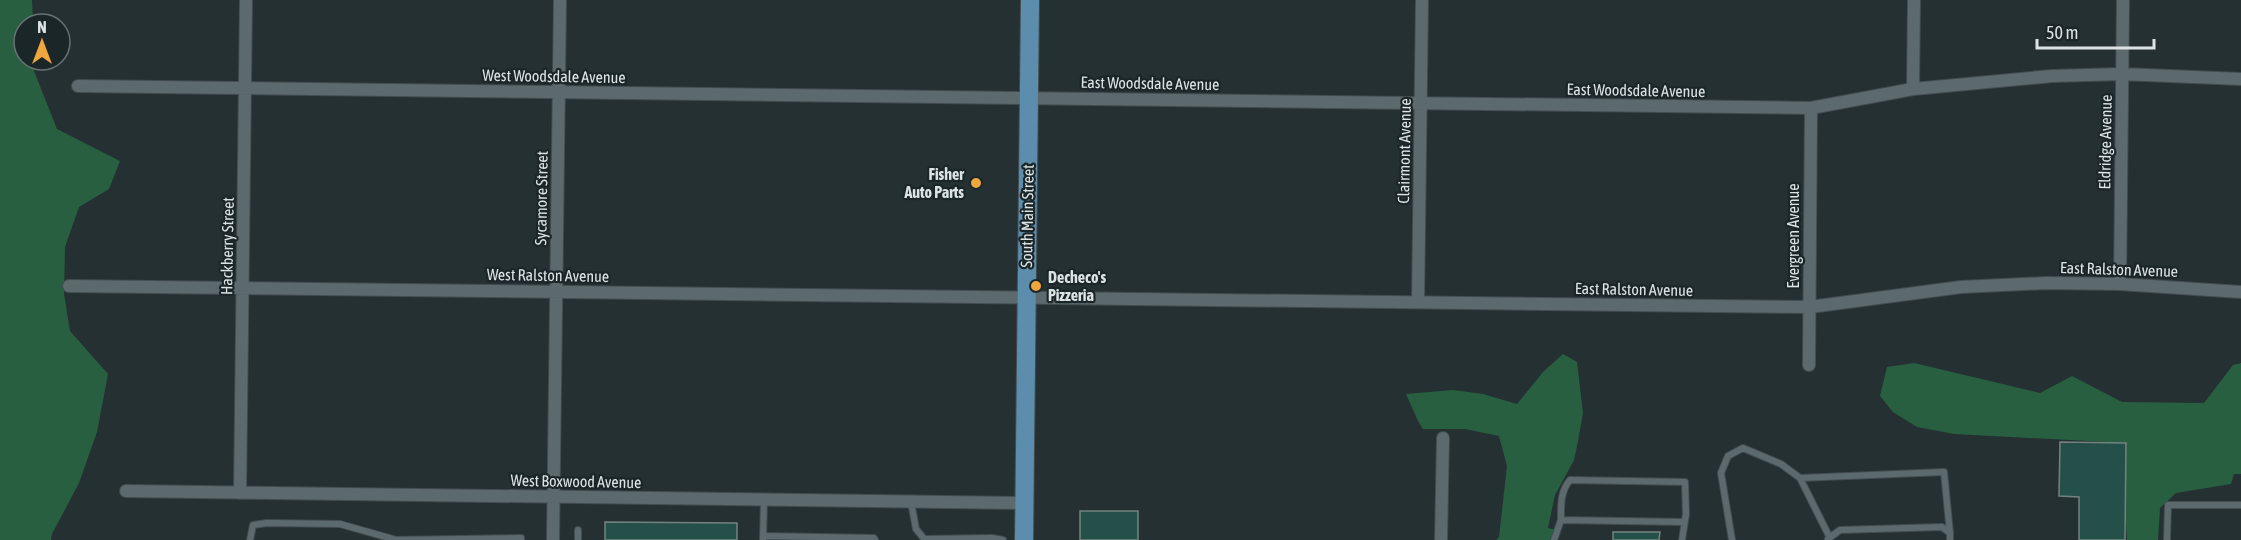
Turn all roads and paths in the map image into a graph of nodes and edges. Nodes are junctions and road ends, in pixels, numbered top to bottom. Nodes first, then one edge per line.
1 (246, 0) edge
2 (560, 0) edge
3 (1030, 0) edge
4 (1422, 0) edge
5 (1914, 0) edge
6 (2123, 0) edge
7 (2122, 74) junction
8 (2241, 80) edge
9 (78, 86) dead end
10 (245, 88) junction
11 (1912, 89) junction
12 (560, 93) junction
13 (1029, 99) junction
14 (1421, 103) junction
15 (1811, 108) junction
16 (2120, 284) junction
17 (69, 286) dead end
18 (243, 288) junction
19 (556, 292) junction
20 (2241, 292) edge
21 (1026, 298) junction
22 (1418, 302) junction
23 (1810, 307) junction
24 (1809, 364) dead end
25 (1443, 438) dead end
26 (1800, 478) junction
27 (126, 491) dead end
28 (240, 493) junction
29 (553, 496) junction
30 (764, 500) junction
31 (911, 502) junction
32 (1025, 503) junction
33 (2241, 505) edge
34 (1561, 520) junction
35 (1683, 522) junction
36 (578, 530) dead end
37 (1950, 537) edge
38 (763, 538) edge
39 (1828, 538) edge
40 (839, 539) edge
41 (250, 540) edge
42 (393, 540) edge
43 (521, 540) edge
44 (553, 540) edge
45 (578, 540) edge
46 (875, 540) edge
47 (925, 540) edge
48 (1003, 540) edge
49 (1024, 540) edge
50 (1440, 540) edge
51 (1554, 540) edge
52 (1682, 540) edge
53 (1732, 540) edge
54 (2168, 540) edge

1 - 10 street, Hackberry Street
2 - 12 street, Sycamore Street
3 - 13 main road, South Main Street
4 - 14 street, Clairmont Avenue
5 - 11 street
6 - 7 street, Eldridge Avenue
7 - 8 street, East Woodsdale Avenue
7 - 11 street, East Woodsdale Avenue
7 - 16 street, Eldridge Avenue
9 - 10 street, West Woodsdale Avenue
10 - 12 street, West Woodsdale Avenue
10 - 18 street, Hackberry Street
11 - 15 street, East Woodsdale Avenue
12 - 13 street, West Woodsdale Avenue
12 - 19 street, Sycamore Street
13 - 14 street, East Woodsdale Avenue
13 - 21 main road, South Main Street
14 - 15 street, East Woodsdale Avenue
14 - 22 street, Clairmont Avenue
15 - 23 street, Evergreen Avenue
16 - 20 street, East Ralston Avenue
16 - 23 street, East Ralston Avenue
17 - 18 street, West Ralston Avenue
18 - 19 street, West Ralston Avenue
18 - 28 street, Hackberry Street
19 - 21 street, West Ralston Avenue
19 - 29 street, Sycamore Street
21 - 22 street, East Ralston Avenue
21 - 32 main road, South Main Street
22 - 23 street, East Ralston Avenue
23 - 24 street, Evergreen Avenue
25 - 50 street
26 - 37 lane
26 - 39 lane
26 - 53 lane
27 - 28 street, West Boxwood Avenue
28 - 29 street, West Boxwood Avenue
29 - 30 street, West Boxwood Avenue
29 - 44 street, Sycamore Street
30 - 31 street, West Boxwood Avenue
30 - 38 lane
31 - 32 street, West Boxwood Avenue
31 - 47 lane
32 - 49 main road, South Main Street
33 - 54 lane
34 - 35 lane
34 - 35 lane
34 - 51 lane
35 - 52 lane
36 - 45 lane
37 - 39 lane
38 - 40 lane
40 - 46 lane
41 - 42 lane
42 - 43 lane
47 - 48 lane

